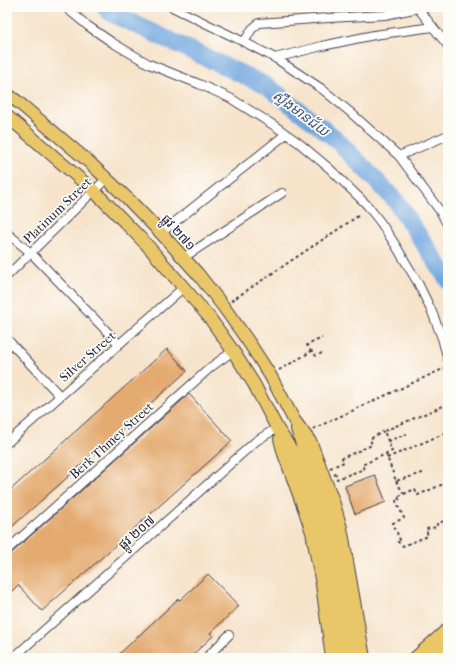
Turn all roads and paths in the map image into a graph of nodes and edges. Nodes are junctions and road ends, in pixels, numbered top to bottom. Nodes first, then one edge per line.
1 (65, 7) edge
2 (172, 7) edge
3 (420, 7) edge
4 (433, 27) junction
5 (244, 42) junction
6 (448, 46) edge
7 (274, 58) junction
8 (7, 94) edge
9 (7, 116) edge
10 (286, 134) junction
11 (448, 135) edge
12 (399, 156) junction
13 (107, 178) junction
14 (94, 191) junction
15 (282, 193) dead end
16 (358, 216) dead end
17 (448, 226) edge
18 (7, 233) edge
19 (161, 233) junction
20 (31, 253) junction
21 (183, 258) junction
22 (7, 276) edge
23 (184, 287) junction
24 (223, 306) junction
25 (322, 338) dead end
26 (7, 339) edge
27 (119, 344) junction
28 (233, 351) junction
29 (311, 352) junction
30 (324, 352) dead end
31 (448, 360) edge
32 (448, 366) edge
33 (270, 375) junction
34 (60, 396) junction
35 (448, 404) edge
36 (294, 420) junction
37 (278, 428) junction
38 (384, 431) junction
39 (448, 432) edge
40 (304, 433) junction
41 (408, 434) dead end
42 (388, 441) junction
43 (7, 443) edge
44 (386, 454) junction
45 (387, 458) junction
46 (426, 472) dead end
47 (323, 475) junction
48 (396, 481) junction
49 (448, 482) edge
50 (404, 494) junction
51 (448, 519) edge
52 (7, 550) edge
53 (336, 581) junction
54 (448, 628) edge
55 (229, 635) dead end
56 (448, 644) edge
57 (13, 658) edge
58 (206, 658) edge
59 (332, 658) edge
60 (342, 658) edge
61 (354, 658) edge
62 (364, 658) edge
63 (415, 658) edge
64 (432, 658) edge

1 - 10 street
2 - 5 street
3 - 4 street
3 - 5 street
4 - 6 street
4 - 7 street
5 - 7 street
7 - 12 street
8 - 13 main road, ផ្លូវ ២៧១
9 - 14 main road
10 - 19 street
10 - 31 street
11 - 12 street
12 - 17 street
13 - 14 street, Platinum Street
13 - 19 main road, ផ្លូវ ២៧១
14 - 20 street, Platinum Street
14 - 23 main road
15 - 21 street
16 - 24 path
18 - 20 street
19 - 21 main road, ផ្លូវ ២៧១
20 - 22 street, Platinum Street
20 - 27 street
21 - 24 main road, ផ្លូវ ២៧១
23 - 27 street, Silver Street
23 - 28 main road
24 - 33 main road, ផ្លូវ ២៧១
25 - 29 path
26 - 34 street
27 - 34 street, Silver Street
28 - 37 main road
28 - 52 street, Berk Thmey Street
29 - 30 path
29 - 33 path
32 - 40 path
33 - 36 main road, ផ្លូវ ២៧១
34 - 43 street, Silver Street
35 - 38 path
36 - 40 main road
36 - 53 main road
37 - 53 main road
37 - 57 street, ផ្លូវ ២០៧
37 - 59 main road
38 - 42 path
38 - 47 path
39 - 45 path
40 - 47 main road
41 - 42 path
42 - 44 path
44 - 45 path
44 - 47 path
45 - 48 path
46 - 48 path
47 - 62 main road
48 - 50 path
49 - 50 path
50 - 51 path
53 - 60 main road
53 - 61 main road
54 - 63 main road
55 - 58 street
56 - 64 main road

